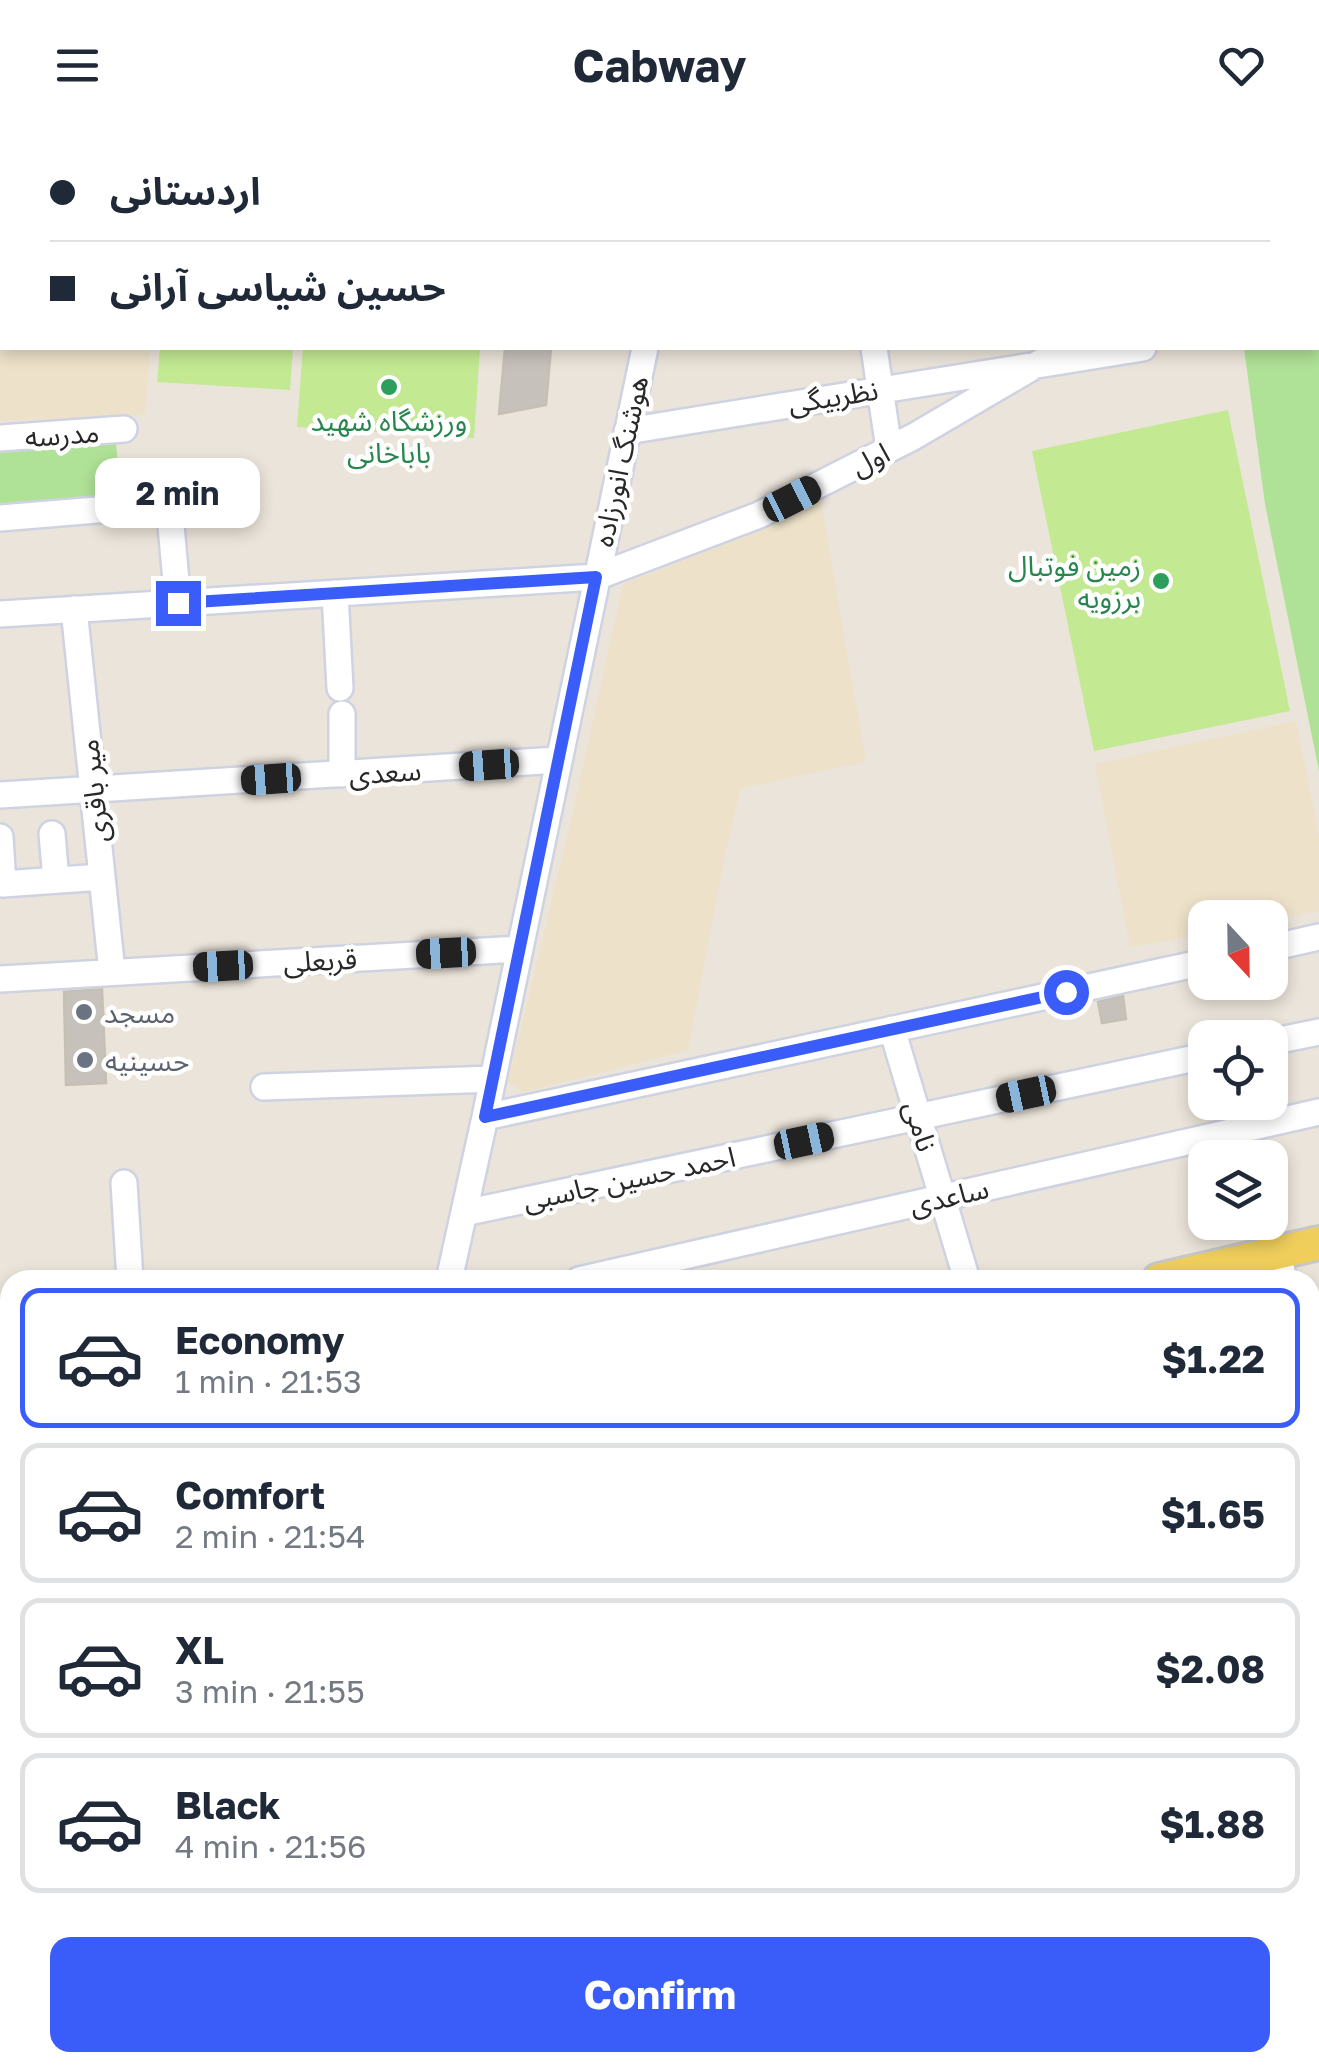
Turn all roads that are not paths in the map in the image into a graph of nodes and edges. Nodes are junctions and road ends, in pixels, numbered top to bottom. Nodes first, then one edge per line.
1 (645, 350) edge
2 (874, 350) edge
3 (1061, 350) edge
4 (1128, 350) edge
5 (1040, 362) junction
6 (881, 388) junction
7 (124, 429) dead end
8 (627, 430) junction
9 (0, 438) edge
10 (889, 449) junction
11 (0, 518) edge
12 (596, 577) junction
13 (334, 593) junction
14 (178, 603) junction
15 (74, 609) junction
16 (0, 614) edge
17 (558, 760) junction
18 (342, 774) junction
19 (93, 790) junction
20 (0, 795) edge
21 (52, 834) dead end
22 (0, 838) edge
23 (102, 877) junction
24 (56, 880) junction
25 (1319, 937) edge
26 (1288, 944) edge
27 (520, 949) junction
28 (1188, 966) edge
29 (112, 972) junction
30 (0, 979) edge
31 (892, 1029) junction
32 (1319, 1032) edge
33 (1288, 1038) edge
34 (1188, 1060) edge
35 (493, 1079) junction
36 (264, 1087) dead end
37 (1319, 1112) edge
38 (485, 1117) junction
39 (918, 1117) junction
40 (124, 1183) dead end
41 (943, 1197) junction
42 (464, 1213) junction
43 (1319, 1243) edge
44 (1281, 1266) edge
45 (129, 1270) edge
46 (451, 1270) edge
47 (623, 1270) edge
48 (965, 1270) edge
49 (1250, 1270) edge

1 - 8 street, هوشنگ انورزاده
2 - 6 street
3 - 5 street
4 - 5 street, اول
5 - 6 street, نظربیگی
5 - 10 street, اول
6 - 8 street, نظربیگی
6 - 10 street
7 - 9 street, مدرسه
8 - 12 street, هوشنگ انورزاده
10 - 12 street, اول
11 - 14 street
12 - 13 street, اول
12 - 17 street, هوشنگ انورزاده
13 - 14 street, اول
13 - 18 street
14 - 15 street, اول
15 - 16 street, اول
15 - 19 street, میر باقری
17 - 18 street, سعدی
17 - 27 street, هوشنگ انورزاده
18 - 19 street, سعدی
19 - 20 street, سعدی
19 - 23 street, میر باقری
21 - 24 street
22 - 24 street
23 - 24 street
23 - 29 street, میر باقری
25 - 26 street
27 - 29 street, قربعلی
27 - 35 street, هوشنگ انورزاده
28 - 31 street
29 - 30 street, قربعلی
31 - 38 street
31 - 39 street, نامی
32 - 33 street
34 - 39 street, احمد حسین جاسبی
35 - 36 street
35 - 38 street, هوشنگ انورزاده
37 - 41 street, ساعدی
38 - 42 street, هوشنگ انورزاده
39 - 41 street, نامی
39 - 42 street, احمد حسین جاسبی
40 - 45 street
41 - 47 street, ساعدی
41 - 48 street, نامی
42 - 46 street, هوشنگ انورزاده
43 - 44 main road
44 - 49 main road

